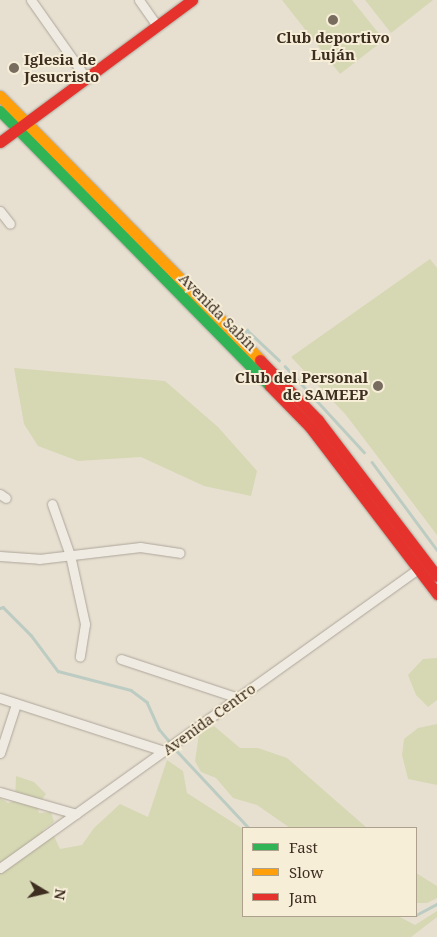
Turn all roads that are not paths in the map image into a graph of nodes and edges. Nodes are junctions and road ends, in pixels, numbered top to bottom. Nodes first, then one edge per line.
1 (31, 0) edge
2 (139, 0) edge
3 (192, 0) edge
4 (158, 26) junction
5 (86, 78) junction
6 (0, 96) edge
7 (0, 110) edge
8 (23, 126) junction
9 (2, 137) edge
10 (0, 211) edge
11 (10, 224) dead end
12 (52, 504) dead end
13 (180, 552) dead end
14 (70, 555) junction
15 (0, 556) edge
16 (418, 569) junction
17 (437, 576) edge
18 (437, 594) edge
19 (80, 657) dead end
20 (121, 660) dead end
21 (0, 698) edge
22 (238, 698) junction
23 (16, 704) junction
24 (164, 751) junction
25 (0, 753) edge
26 (0, 792) edge
27 (76, 814) junction
28 (0, 868) edge

1 - 5 street
2 - 4 street
3 - 4 main road
4 - 5 main road
5 - 8 main road
6 - 8 main road, Avenida Sabín
7 - 8 main road, Avenida Sabín
8 - 9 main road
8 - 16 main road, Avenida Sabín
8 - 17 main road, Avenida Sabín
10 - 11 street
12 - 14 street
13 - 14 street
14 - 15 street
14 - 19 street
16 - 18 main road, Avenida Sabín
16 - 22 street, Avenida Centro
20 - 22 street
21 - 23 street
22 - 24 street, Avenida Centro
23 - 24 street
23 - 25 street
24 - 27 street, Avenida Centro
26 - 27 street
27 - 28 street, Avenida Centro

